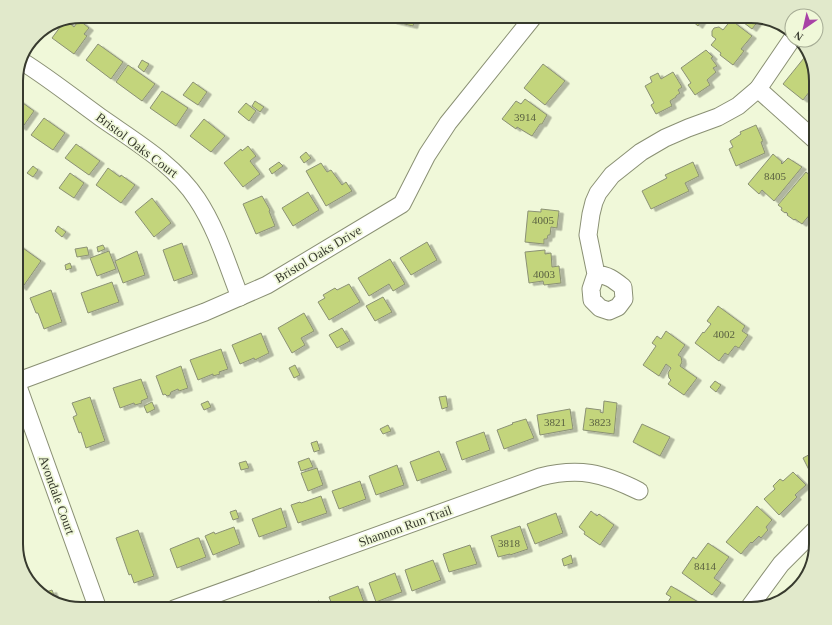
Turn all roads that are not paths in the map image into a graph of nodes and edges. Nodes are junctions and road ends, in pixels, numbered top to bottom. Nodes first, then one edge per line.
1 (528, 23) edge
2 (786, 48) edge
3 (26, 64) edge
4 (758, 89) junction
5 (809, 135) edge
6 (596, 274) dead end
7 (240, 297) junction
8 (23, 378) edge
9 (23, 400) edge
10 (638, 491) dead end
11 (809, 537) edge
12 (95, 602) edge
13 (193, 602) edge
14 (753, 602) edge

1 - 7 street, Bristol Oaks Drive
2 - 4 street
3 - 7 street, Bristol Oaks Court
4 - 5 street
4 - 6 street
7 - 8 street, Bristol Oaks Drive
9 - 12 street, Avondale Court
10 - 13 street, Shannon Run Trail
11 - 14 street

